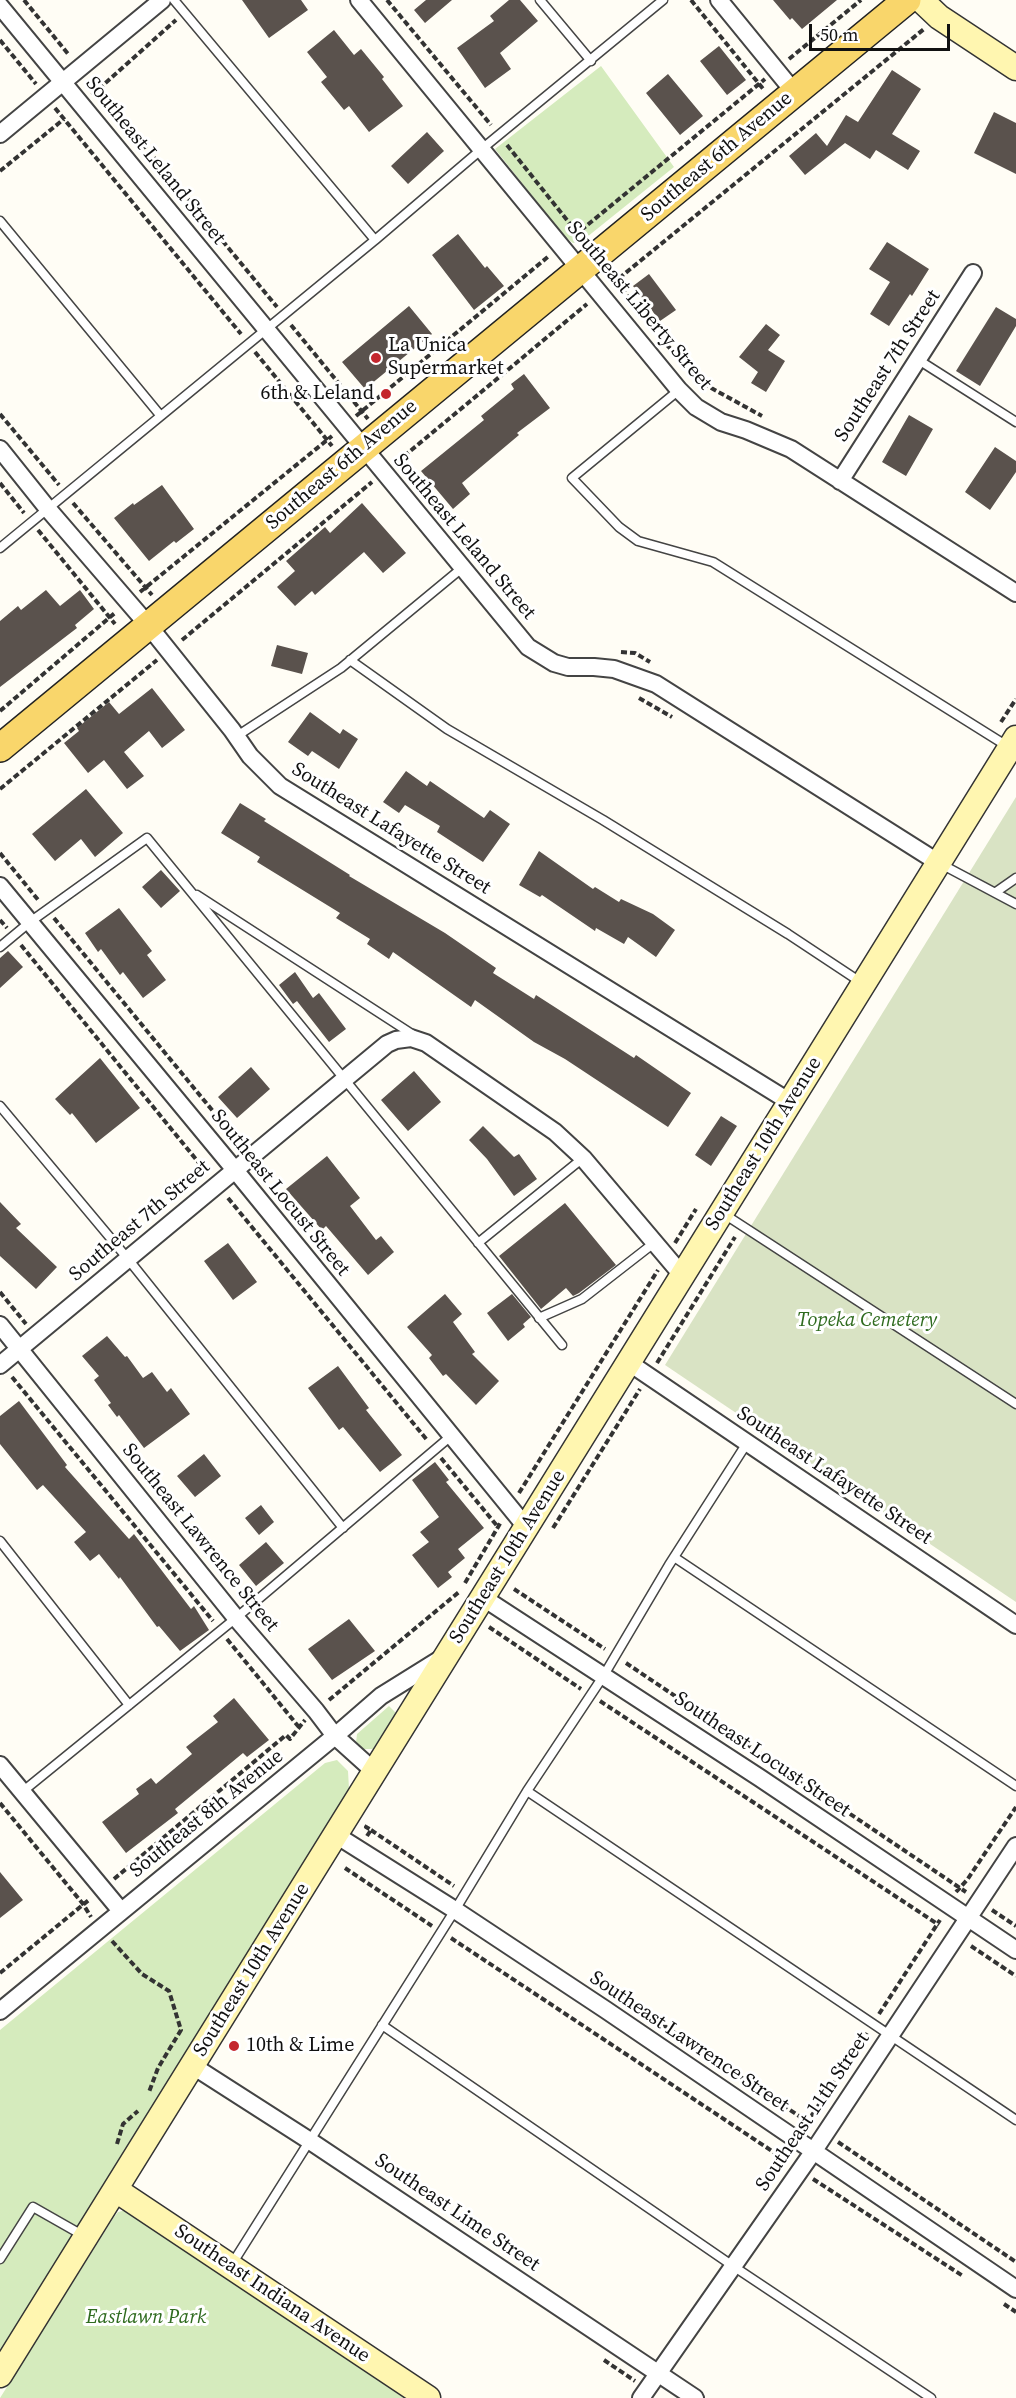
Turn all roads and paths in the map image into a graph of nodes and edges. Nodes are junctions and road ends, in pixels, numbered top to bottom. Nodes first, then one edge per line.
1 (24, 0) edge
2 (162, 0) edge
3 (174, 0) edge
4 (359, 0) edge
5 (387, 0) edge
6 (540, 0) edge
7 (663, 0) edge
8 (691, 0) edge
9 (719, 0) edge
10 (861, 0) edge
11 (907, 0) edge
12 (921, 0) edge
13 (0, 6) edge
14 (185, 12) junction
15 (939, 17) junction
16 (0, 40) edge
17 (591, 61) junction
18 (80, 68) junction
19 (1016, 68) edge
20 (776, 70) junction
21 (63, 82) junction
22 (759, 84) junction
23 (99, 89) junction
24 (46, 96) junction
25 (786, 100) junction
26 (81, 104) junction
27 (64, 119) junction
28 (797, 131) junction
29 (0, 134) edge
30 (499, 135) junction
31 (483, 148) junction
32 (0, 171) edge
33 (0, 221) edge
34 (578, 233) junction
35 (375, 240) junction
36 (561, 247) junction
37 (588, 263) junction
38 (973, 273) dead end
39 (616, 281) junction
40 (600, 294) junction
41 (637, 309) dead end
42 (284, 316) junction
43 (267, 329) junction
44 (659, 337) dead end
45 (249, 344) junction
46 (917, 359) junction
47 (679, 390) junction
48 (362, 412) junction
49 (0, 414) edge
50 (160, 415) junction
51 (771, 421) dead end
52 (1016, 422) edge
53 (344, 426) junction
54 (327, 440) junction
55 (372, 441) junction
56 (332, 447) dead end
57 (0, 449) edge
58 (401, 458) junction
59 (384, 472) junction
60 (840, 481) junction
61 (0, 483) edge
62 (65, 494) junction
63 (48, 509) junction
64 (32, 522) junction
65 (0, 548) edge
66 (462, 568) junction
67 (146, 588) junction
68 (1016, 593) edge
69 (129, 601) junction
70 (109, 617) junction
71 (148, 626) junction
72 (186, 636) junction
73 (169, 650) junction
74 (350, 660) junction
75 (150, 665) junction
76 (635, 696) dead end
77 (1016, 699) edge
78 (0, 711) edge
79 (672, 717) dead end
80 (237, 736) junction
81 (1006, 741) edge
82 (0, 748) edge
83 (0, 789) edge
84 (0, 853) edge
85 (939, 863) junction
86 (1016, 878) edge
87 (0, 886) edge
88 (189, 890) junction
89 (996, 892) junction
90 (1016, 904) edge
91 (47, 910) junction
92 (0, 920) edge
93 (30, 922) junction
94 (14, 936) junction
95 (0, 947) edge
96 (863, 984) junction
97 (426, 1043) junction
98 (344, 1080) junction
99 (790, 1102) junction
100 (0, 1106) edge
101 (251, 1157) junction
102 (583, 1158) junction
103 (235, 1170) junction
104 (217, 1185) junction
105 (697, 1208) dead end
106 (721, 1212) junction
107 (654, 1243) junction
108 (478, 1244) junction
109 (128, 1259) junction
110 (674, 1266) junction
111 (0, 1292) edge
112 (539, 1318) junction
113 (0, 1325) edge
114 (35, 1336) junction
115 (562, 1345) dead end
116 (19, 1349) junction
117 (628, 1362) junction
118 (1, 1364) edge
119 (1016, 1404) edge
120 (451, 1436) junction
121 (747, 1443) junction
122 (435, 1450) junction
123 (509, 1508) junction
124 (498, 1527) junction
125 (526, 1527) junction
126 (343, 1528) junction
127 (0, 1541) edge
128 (674, 1557) junction
129 (514, 1588) dead end
130 (482, 1598) junction
131 (236, 1618) junction
132 (1016, 1626) edge
133 (489, 1628) dead end
134 (221, 1631) junction
135 (447, 1656) junction
136 (615, 1656) junction
137 (604, 1675) junction
138 (589, 1694) junction
139 (129, 1705) junction
140 (316, 1711) junction
141 (299, 1726) junction
142 (335, 1736) junction
143 (0, 1765) edge
144 (375, 1772) junction
145 (1016, 1786) edge
146 (527, 1791) junction
147 (22, 1792) junction
148 (0, 1803) edge
149 (1016, 1807) edge
150 (371, 1830) dead end
151 (336, 1835) junction
152 (1016, 1846) edge
153 (345, 1869) dead end
154 (958, 1887) junction
155 (102, 1889) junction
156 (465, 1893) junction
157 (979, 1902) junction
158 (83, 1904) junction
159 (949, 1905) junction
160 (455, 1910) junction
161 (122, 1911) junction
162 (968, 1918) junction
163 (938, 1924) junction
164 (1016, 1926) edge
165 (101, 1928) junction
166 (440, 1931) junction
167 (956, 1936) junction
168 (1016, 1950) edge
169 (0, 1973) edge
170 (1016, 1976) edge
171 (0, 2012) edge
172 (654, 2019) dead end
173 (873, 2024) junction
174 (382, 2025) junction
175 (890, 2036) junction
176 (194, 2066) junction
177 (148, 2096) dead end
178 (144, 2106) dead end
179 (804, 2119) junction
180 (1016, 2120) edge
181 (825, 2133) junction
182 (792, 2137) junction
183 (310, 2140) junction
184 (117, 2145) dead end
185 (813, 2152) junction
186 (793, 2165) junction
187 (779, 2170) dead end
188 (116, 2190) junction
189 (86, 2237) junction
190 (0, 2259) edge
191 (1016, 2262) edge
192 (231, 2266) junction
193 (733, 2266) junction
194 (970, 2281) dead end
195 (1016, 2289) edge
196 (998, 2300) dead end
197 (1016, 2312) edge
198 (643, 2363) junction
199 (2, 2368) edge
200 (658, 2373) junction
201 (626, 2389) dead end
202 (428, 2398) edge
203 (641, 2398) edge
204 (695, 2398) edge
205 (932, 2398) edge

1 - 18 path
2 - 18 street
3 - 14 lane
4 - 31 street, Southeast Liberty Street
5 - 30 path
6 - 17 lane
7 - 17 lane
8 - 22 path
9 - 20 street
10 - 20 path
11 - 25 main road, Southeast 6th Avenue
12 - 15 main road
13 - 21 street, Southeast Leland Street
14 - 23 path
14 - 35 lane
15 - 19 main road
15 - 28 path
16 - 24 path
17 - 30 lane
18 - 21 street
18 - 23 path
20 - 22 path
20 - 25 street
21 - 24 street
21 - 26 street, Southeast Leland Street
22 - 25 path
22 - 34 path
23 - 26 path
23 - 42 path
24 - 27 path
24 - 29 street
25 - 28 path
25 - 37 main road, Southeast 6th Avenue
26 - 27 path
26 - 43 street, Southeast Leland Street
27 - 32 path
27 - 45 path
28 - 39 path
30 - 31 lane
30 - 34 path
31 - 35 lane
31 - 36 street, Southeast Liberty Street
33 - 50 lane
34 - 36 path
34 - 37 path
35 - 42 lane
36 - 37 street, Southeast Liberty Street
36 - 48 path
37 - 39 path
37 - 40 street, Southeast Liberty Street
37 - 55 main road, Southeast 6th Avenue
38 - 46 street, Southeast 7th Street
39 - 40 path
39 - 41 path
40 - 47 street, Southeast Liberty Street
40 - 58 path
42 - 43 lane
42 - 48 path
43 - 45 lane
43 - 53 street, Southeast Leland Street
44 - 51 path
45 - 50 lane
45 - 54 path
46 - 52 lane
46 - 60 street, Southeast 7th Street
47 - 60 street, Southeast Liberty Street
47 - 81 lane
48 - 53 path
48 - 55 path
49 - 62 path
50 - 62 lane
53 - 54 path
53 - 55 street, Southeast Leland Street
54 - 56 path
54 - 67 path
55 - 58 path
55 - 59 street, Southeast Leland Street
55 - 71 main road, Southeast 6th Avenue
57 - 63 street, Southeast Lafayette Street
58 - 59 path
59 - 66 street, Southeast Leland Street
59 - 72 path
60 - 68 street, Southeast Liberty Street
61 - 64 path
62 - 63 lane
62 - 67 path
63 - 64 lane
63 - 69 street, Southeast Lafayette Street
64 - 65 lane
64 - 70 path
66 - 74 lane
66 - 85 street, Southeast Leland Street
67 - 69 path
67 - 71 path
69 - 70 path
69 - 71 street, Southeast Lafayette Street
70 - 71 path
70 - 78 path
71 - 72 path
71 - 73 street, Southeast Lafayette Street
71 - 75 path
71 - 82 main road, Southeast 6th Avenue
72 - 73 path
73 - 75 path
73 - 80 street, Southeast Lafayette Street
74 - 80 lane
74 - 96 lane
75 - 83 path
76 - 79 path
77 - 81 path
80 - 99 street, Southeast Lafayette Street
81 - 85 main road, Southeast 10th Avenue
84 - 91 path
85 - 89 lane
85 - 96 main road, Southeast 10th Avenue
86 - 89 lane
87 - 93 street, Southeast Locust Street
88 - 91 lane
88 - 97 lane
88 - 98 lane
89 - 90 lane
91 - 93 lane
91 - 101 path
92 - 94 path
93 - 94 lane
93 - 103 street, Southeast Locust Street
94 - 95 lane
94 - 104 path
96 - 99 main road, Southeast 10th Avenue
97 - 98 street, Southeast 7th Street
97 - 102 street
98 - 101 street, Southeast 7th Street
98 - 108 lane
99 - 106 main road, Southeast 10th Avenue
100 - 109 lane
101 - 103 street, Southeast 7th Street
102 - 107 street
102 - 108 lane
103 - 104 street, Southeast 7th Street
103 - 120 street, Southeast Locust Street
104 - 109 street, Southeast 7th Street
104 - 122 path
105 - 110 path
106 - 110 main road, Southeast 10th Avenue
106 - 119 lane
107 - 110 street
107 - 112 lane
108 - 112 lane
109 - 114 street, Southeast 7th Street
109 - 126 lane
110 - 117 main road, Southeast 10th Avenue
110 - 123 path
111 - 114 path
112 - 115 lane
113 - 116 street, Southeast Lawrence Street
114 - 116 street, Southeast 7th Street
116 - 118 street, Southeast 7th Street
116 - 131 street, Southeast Lawrence Street
117 - 121 street, Southeast Lafayette Street
117 - 125 main road, Southeast 10th Avenue
118 - 134 path
120 - 122 lane
120 - 123 street, Southeast Locust Street
121 - 128 lane
121 - 132 street, Southeast Lafayette Street
122 - 124 path
122 - 126 lane
123 - 124 path
123 - 125 street, Southeast Locust Street
124 - 140 path
125 - 130 main road, Southeast 10th Avenue
126 - 131 lane
127 - 139 lane
128 - 136 lane
128 - 145 lane
129 - 136 path
130 - 135 main road, Southeast 10th Avenue
130 - 137 street, Southeast Locust Street
131 - 134 lane
131 - 140 street, Southeast Lawrence Street
133 - 138 path
134 - 139 lane
134 - 141 path
135 - 142 street, Southeast 8th Avenue
135 - 144 main road, Southeast 10th Avenue
136 - 137 lane
136 - 154 path
137 - 138 lane
137 - 159 street, Southeast Locust Street
138 - 146 lane
138 - 163 path
139 - 147 lane
140 - 141 path
140 - 142 street, Southeast Lawrence Street
141 - 155 path
142 - 144 street, Southeast Lawrence Street
142 - 161 street, Southeast 8th Avenue
143 - 147 street
144 - 151 main road, Southeast 10th Avenue
146 - 156 lane
146 - 173 lane
147 - 155 street
148 - 158 path
149 - 154 path
150 - 156 path
151 - 160 street, Southeast Lawrence Street
151 - 176 main road, Southeast 10th Avenue
152 - 157 street, Southeast 11th Street
153 - 166 path
154 - 157 path
154 - 159 path
155 - 158 path
155 - 161 street
156 - 160 lane
157 - 162 street, Southeast 11th Street
157 - 164 path
158 - 165 path
158 - 169 path
159 - 162 street, Southeast Locust Street
159 - 163 path
160 - 166 lane
160 - 182 street, Southeast Lawrence Street
161 - 165 street, Southeast 8th Avenue
162 - 167 street, Southeast 11th Street
162 - 168 street, Southeast Locust Street
163 - 167 path
163 - 173 path
165 - 171 street, Southeast 8th Avenue
165 - 177 path
166 - 174 lane
166 - 186 path
167 - 170 path
167 - 175 street, Southeast 11th Street
172 - 179 path
173 - 175 lane
173 - 179 path
174 - 183 lane
174 - 193 lane
175 - 180 lane
175 - 181 street, Southeast 11th Street
176 - 183 street, Southeast Lime Street
176 - 188 main road, Southeast 10th Avenue
178 - 184 path
179 - 181 path
179 - 182 path
181 - 185 street, Southeast 11th Street
181 - 191 path
182 - 185 street, Southeast Lawrence Street
182 - 186 path
183 - 192 lane
183 - 198 street, Southeast Lime Street
185 - 186 street, Southeast 11th Street
185 - 195 street, Southeast Lawrence Street
186 - 187 path
186 - 193 street, Southeast 11th Street
186 - 194 path
188 - 189 main road, Southeast 10th Avenue
188 - 192 main road, Southeast Indiana Avenue
189 - 190 lane
189 - 199 main road, Southeast 10th Avenue
192 - 202 main road, Southeast Indiana Avenue
193 - 200 street, Southeast 11th Street
193 - 205 lane
196 - 197 path
198 - 200 street, Southeast Lime Street
198 - 201 path
200 - 203 street, Southeast 11th Street
200 - 204 street, Southeast Lime Street

